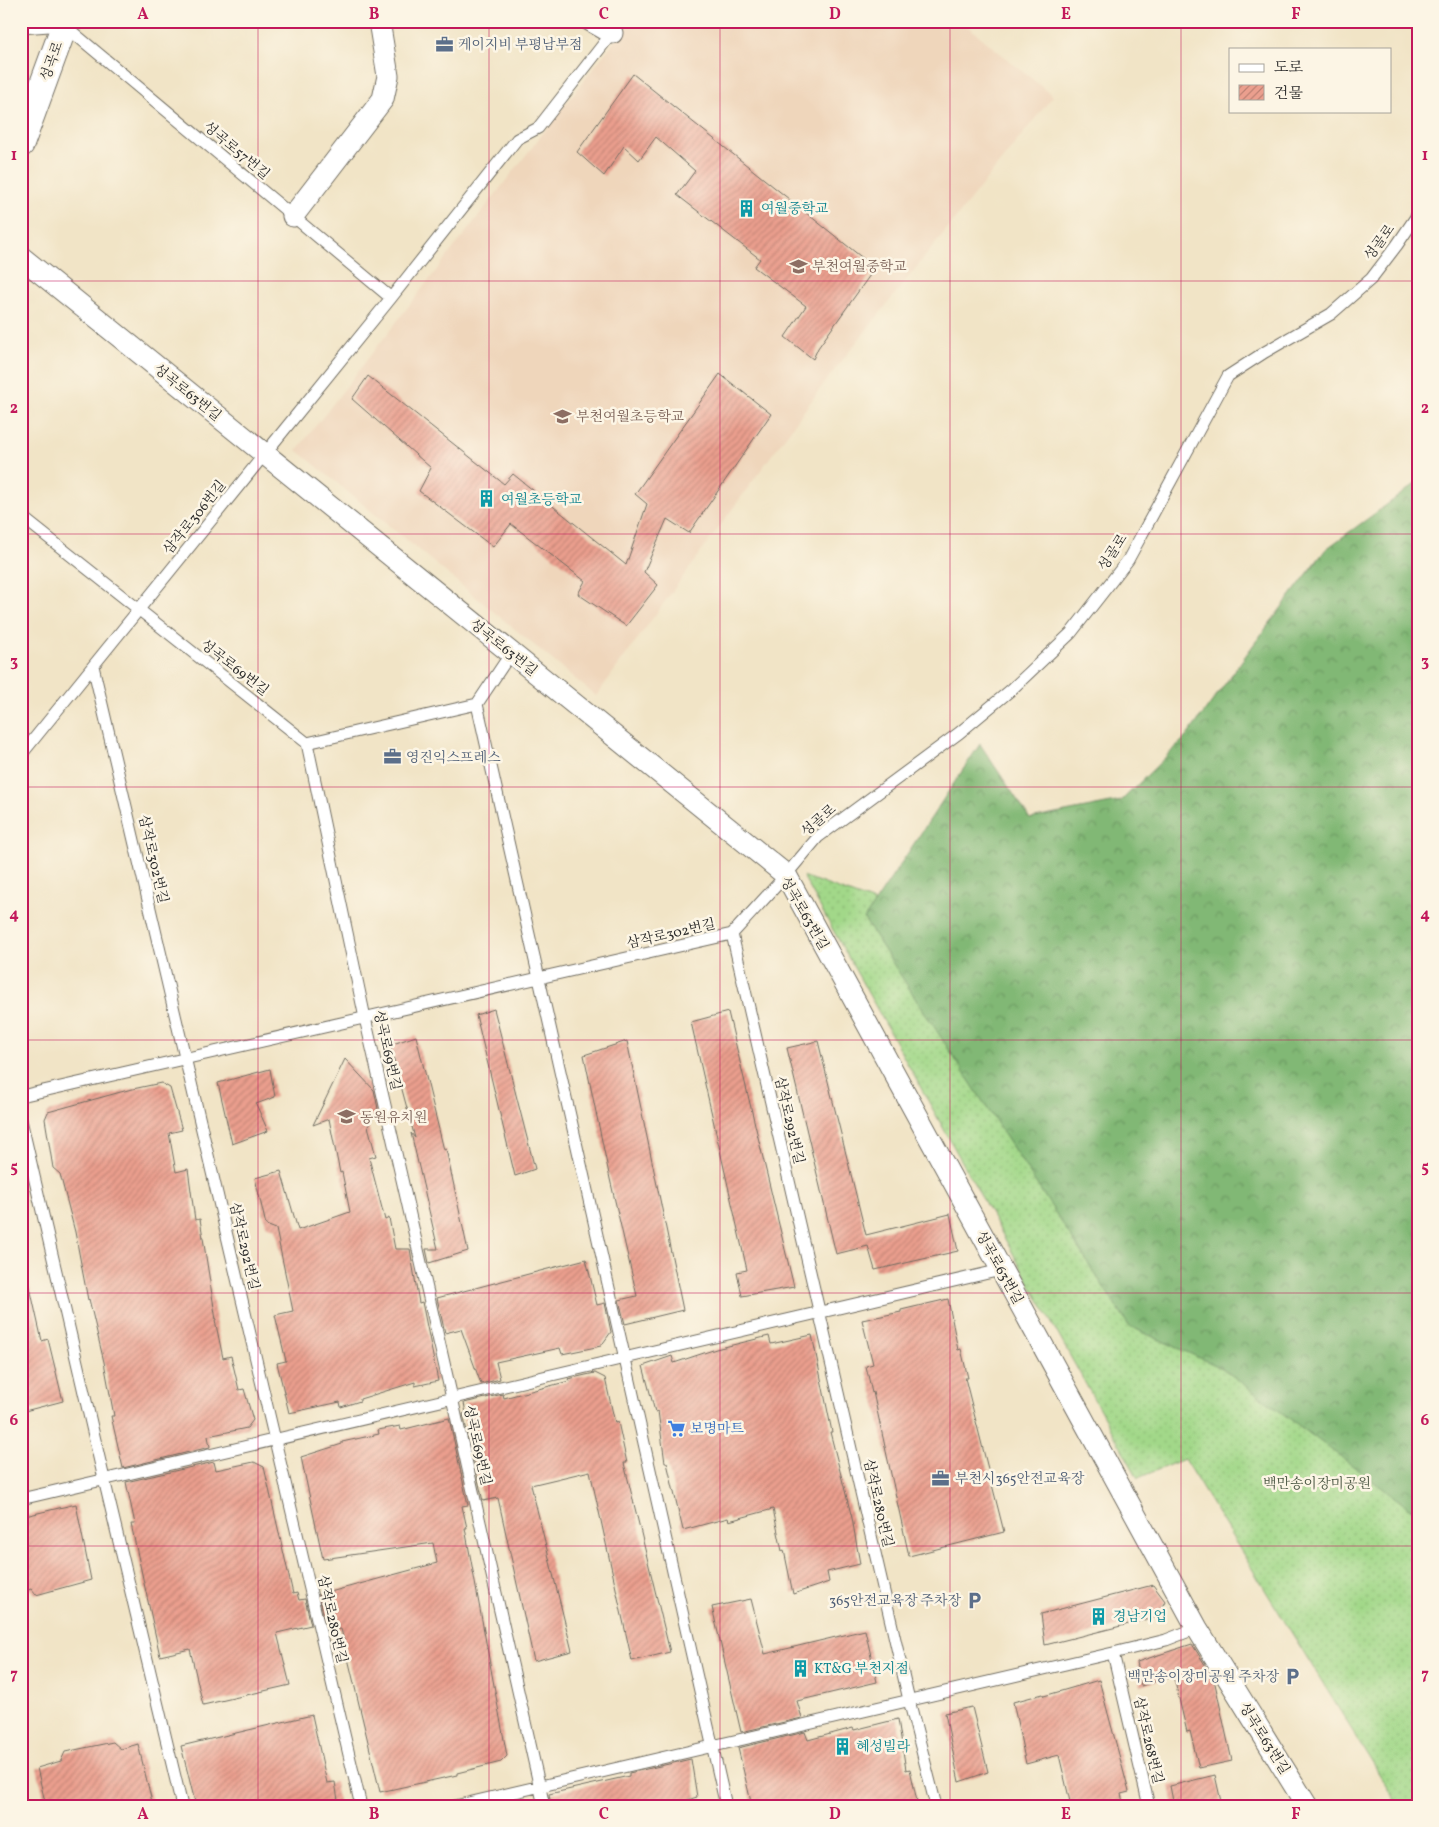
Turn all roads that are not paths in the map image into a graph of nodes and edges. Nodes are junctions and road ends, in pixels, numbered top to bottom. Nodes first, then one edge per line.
1 (379, 21) edge
2 (591, 21) edge
3 (65, 23) edge
4 (21, 28) edge
5 (612, 33) joint
6 (23, 131) edge
7 (1418, 214) edge
8 (292, 216) junction
9 (21, 257) edge
10 (391, 298) junction
11 (264, 454) junction
12 (21, 516) edge
13 (138, 610) junction
14 (511, 653) junction
15 (93, 666) junction
16 (477, 704) junction
17 (307, 743) junction
18 (21, 755) edge
19 (786, 875) junction
20 (732, 934) junction
21 (539, 978) junction
22 (365, 1018) junction
23 (186, 1058) junction
24 (21, 1096) edge
25 (21, 1120) edge
26 (1001, 1270) junction
27 (820, 1312) junction
28 (624, 1358) junction
29 (452, 1398) junction
30 (275, 1440) junction
31 (104, 1479) junction
32 (21, 1499) edge
33 (1197, 1628) junction
34 (1114, 1653) junction
35 (909, 1700) junction
36 (712, 1746) junction
37 (539, 1786) junction
38 (182, 1806) edge
39 (361, 1806) edge
40 (455, 1806) edge
41 (544, 1806) edge
42 (726, 1806) edge
43 (936, 1806) edge
44 (1149, 1806) edge
45 (1307, 1806) edge

1 - 8 street
2 - 5 street
3 - 4 lane, 성곡로
3 - 6 street, 성곡로
3 - 8 lane, 성곡로57번길
5 - 10 lane, 삼작로306번길
7 - 19 lane, 성골로
8 - 10 lane, 성곡로57번길
9 - 11 street, 성곡로63번길
10 - 11 lane, 삼작로306번길
11 - 13 lane, 삼작로306번길
11 - 14 street, 성곡로63번길
12 - 13 lane, 성곡로69번길
13 - 15 lane, 삼작로306번길
13 - 17 lane, 성곡로69번길
14 - 16 lane
14 - 19 street, 성곡로63번길
15 - 18 lane, 삼작로306번길
15 - 23 lane, 삼작로302번길
16 - 17 lane
16 - 21 lane
17 - 22 lane, 성곡로69번길
19 - 20 lane, 삼작로302번길
19 - 26 street, 성곡로63번길
20 - 21 lane, 삼작로302번길
20 - 27 lane, 삼작로292번길
21 - 22 lane, 삼작로302번길
21 - 28 lane
22 - 23 lane, 삼작로302번길
22 - 29 lane, 성곡로69번길
23 - 24 lane, 삼작로302번길
23 - 30 lane, 삼작로292번길
25 - 31 lane
26 - 27 lane
26 - 33 street, 성곡로63번길
27 - 28 lane
27 - 35 lane, 삼작로280번길
28 - 29 lane
28 - 36 lane
29 - 30 lane
29 - 37 lane, 성곡로69번길
30 - 31 lane
30 - 39 lane, 삼작로280번길
31 - 32 lane
31 - 38 lane
33 - 34 lane
33 - 45 street, 성곡로63번길
34 - 35 lane
34 - 44 lane, 삼작로268번길
35 - 36 lane
35 - 43 lane
36 - 37 lane
36 - 42 lane
37 - 40 lane
37 - 41 lane, 성곡로69번길

